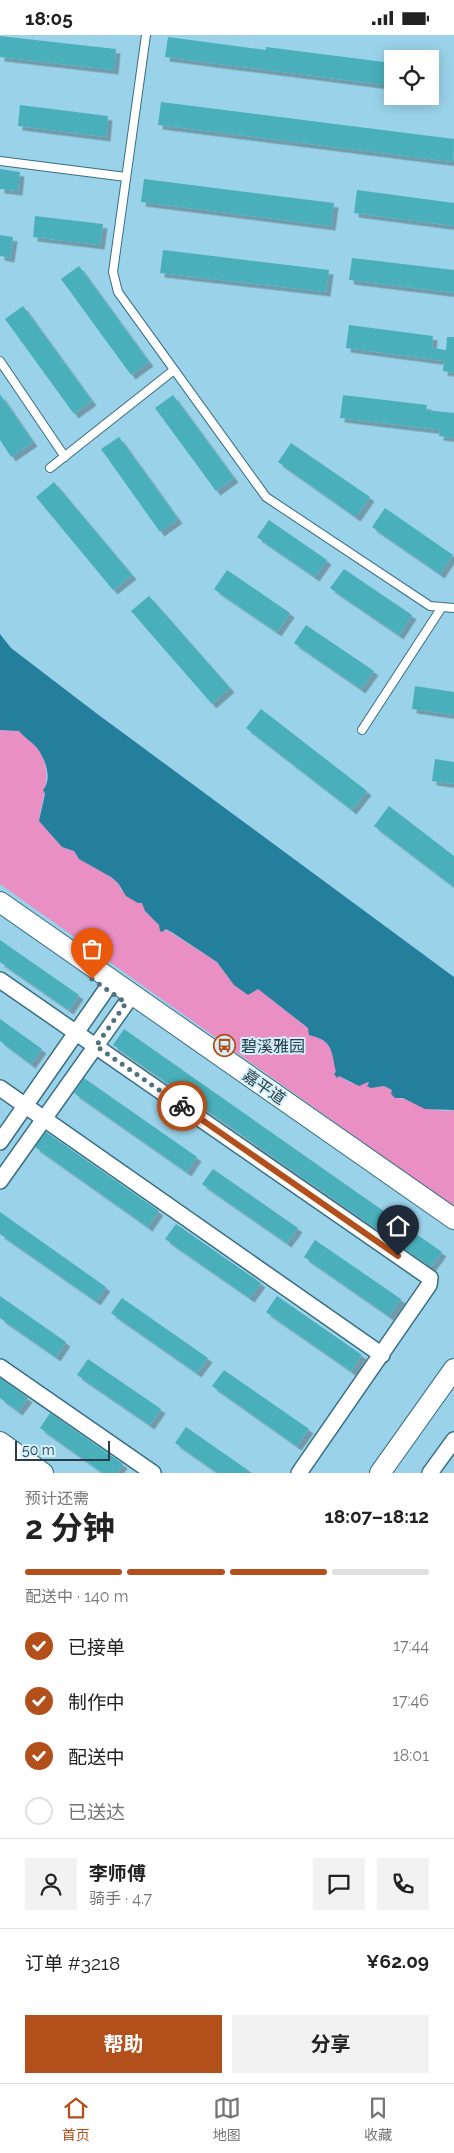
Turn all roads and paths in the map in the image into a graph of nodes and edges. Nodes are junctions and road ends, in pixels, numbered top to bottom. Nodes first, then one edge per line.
1 (146, 35) edge
2 (0, 161) edge
3 (126, 177) junction
4 (0, 361) edge
5 (174, 370) junction
6 (65, 457) junction
7 (50, 468) dead end
8 (442, 607) junction
9 (454, 608) edge
10 (362, 730) dead end
11 (0, 902) edge
12 (0, 914) edge
13 (0, 980) edge
14 (109, 985) junction
15 (129, 999) junction
16 (76, 1033) junction
17 (96, 1046) junction
18 (0, 1088) edge
19 (25, 1106) junction
20 (45, 1118) junction
21 (0, 1142) edge
22 (0, 1181) edge
23 (454, 1219) edge
24 (454, 1231) edge
25 (382, 1355) junction
26 (0, 1367) edge
27 (454, 1369) edge
28 (454, 1440) edge
29 (0, 1442) edge
30 (0, 1461) edge
31 (435, 1471) edge
32 (16, 1473) edge
33 (43, 1473) edge
34 (153, 1473) edge
35 (299, 1473) edge
36 (380, 1473) edge

1 - 3 lane
2 - 3 lane
3 - 5 lane
4 - 6 lane
5 - 6 lane
5 - 8 lane
6 - 7 lane
8 - 9 lane
8 - 10 lane
11 - 14 street, 嘉平道
12 - 14 street, 嘉平道
13 - 16 street
14 - 15 street, 嘉平道
14 - 16 street
15 - 17 street
15 - 23 street, 嘉平道
15 - 24 street, 嘉平道
16 - 17 street
16 - 19 street
17 - 20 street
17 - 25 street
18 - 19 street
19 - 20 street
19 - 21 street
20 - 22 street
20 - 25 street
25 - 35 street
26 - 34 street
27 - 36 street
28 - 31 street
29 - 33 street
30 - 32 street

